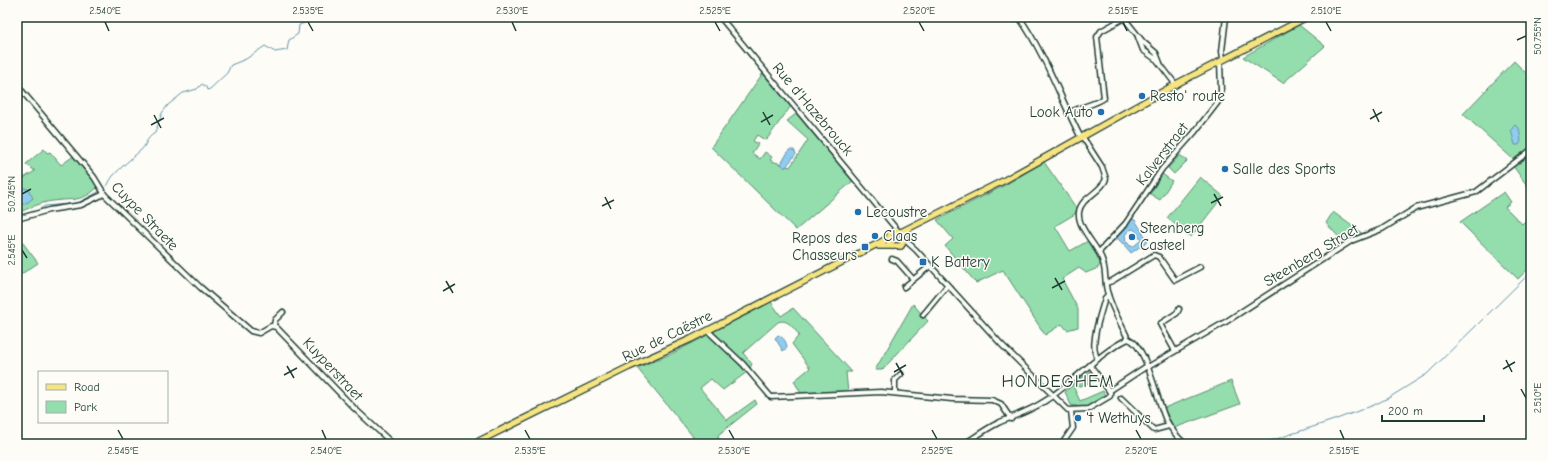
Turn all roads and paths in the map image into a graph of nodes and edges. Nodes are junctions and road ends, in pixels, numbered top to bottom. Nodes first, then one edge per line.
1 (720, 17) edge
2 (1019, 17) edge
3 (1226, 17) edge
4 (1307, 17) edge
5 (1125, 18) edge
6 (1222, 60) junction
7 (17, 85) edge
8 (1176, 85) junction
9 (1068, 113) junction
10 (1082, 136) junction
11 (1531, 150) edge
12 (104, 194) junction
13 (17, 219) edge
14 (914, 226) junction
15 (897, 232) junction
16 (889, 238) junction
17 (905, 239) junction
18 (896, 247) junction
19 (871, 248) junction
20 (1099, 252) junction
21 (919, 254) junction
22 (892, 258) dead end
23 (930, 266) junction
24 (1200, 267) dead end
25 (913, 279) junction
26 (1106, 283) junction
27 (947, 286) junction
28 (904, 287) dead end
29 (1108, 295) junction
30 (1179, 309) dead end
31 (283, 312) dead end
32 (923, 315) dead end
33 (274, 325) junction
34 (708, 331) junction
35 (1128, 339) junction
36 (1175, 351) junction
37 (1098, 359) junction
38 (1090, 365) junction
39 (1147, 366) junction
40 (901, 374) dead end
41 (1109, 391) junction
42 (895, 392) junction
43 (1054, 394) junction
44 (1121, 398) dead end
45 (1071, 411) junction
46 (1011, 419) junction
47 (1169, 426) junction
48 (393, 444) edge
49 (473, 444) edge
50 (964, 444) edge
51 (1062, 444) edge
52 (1185, 444) edge

1 - 15 street, Rue d'Hazebrouck
2 - 9 street
3 - 6 street, Kalverstraet
4 - 6 main road
5 - 8 street
5 - 9 street
6 - 8 main road
6 - 20 street, Kalverstraet
7 - 12 street, Cuype Straete
8 - 10 main road
9 - 10 street
10 - 14 main road
10 - 20 street
11 - 36 street, Steenberg Straet
12 - 13 street
12 - 33 street, Cuype Straete
14 - 15 main road
14 - 17 main road
15 - 16 main road
15 - 17 main road
16 - 18 main road
16 - 19 main road, Rue de Caëstre
17 - 18 main road
17 - 21 street
18 - 19 main road, Rue de Caëstre
18 - 21 street
19 - 34 main road, Rue de Caëstre
20 - 26 street
21 - 23 street
22 - 25 street
23 - 25 street
23 - 27 street
24 - 26 street
25 - 28 street
26 - 29 street
27 - 32 street
27 - 43 street
29 - 35 street
29 - 37 street
30 - 36 street
31 - 33 street
33 - 48 street, Kuyperstraet
34 - 42 street
34 - 49 main road, Rue de Caëstre
35 - 37 street
35 - 39 street
36 - 39 street, Steenberg Straet
37 - 38 street
38 - 41 street
38 - 43 street
39 - 41 street, Steenberg Straet
39 - 47 street
40 - 42 street
41 - 45 street, Steenberg Straet
42 - 46 street
43 - 45 street
43 - 46 street
44 - 47 street
45 - 51 street
46 - 50 street
47 - 52 street

